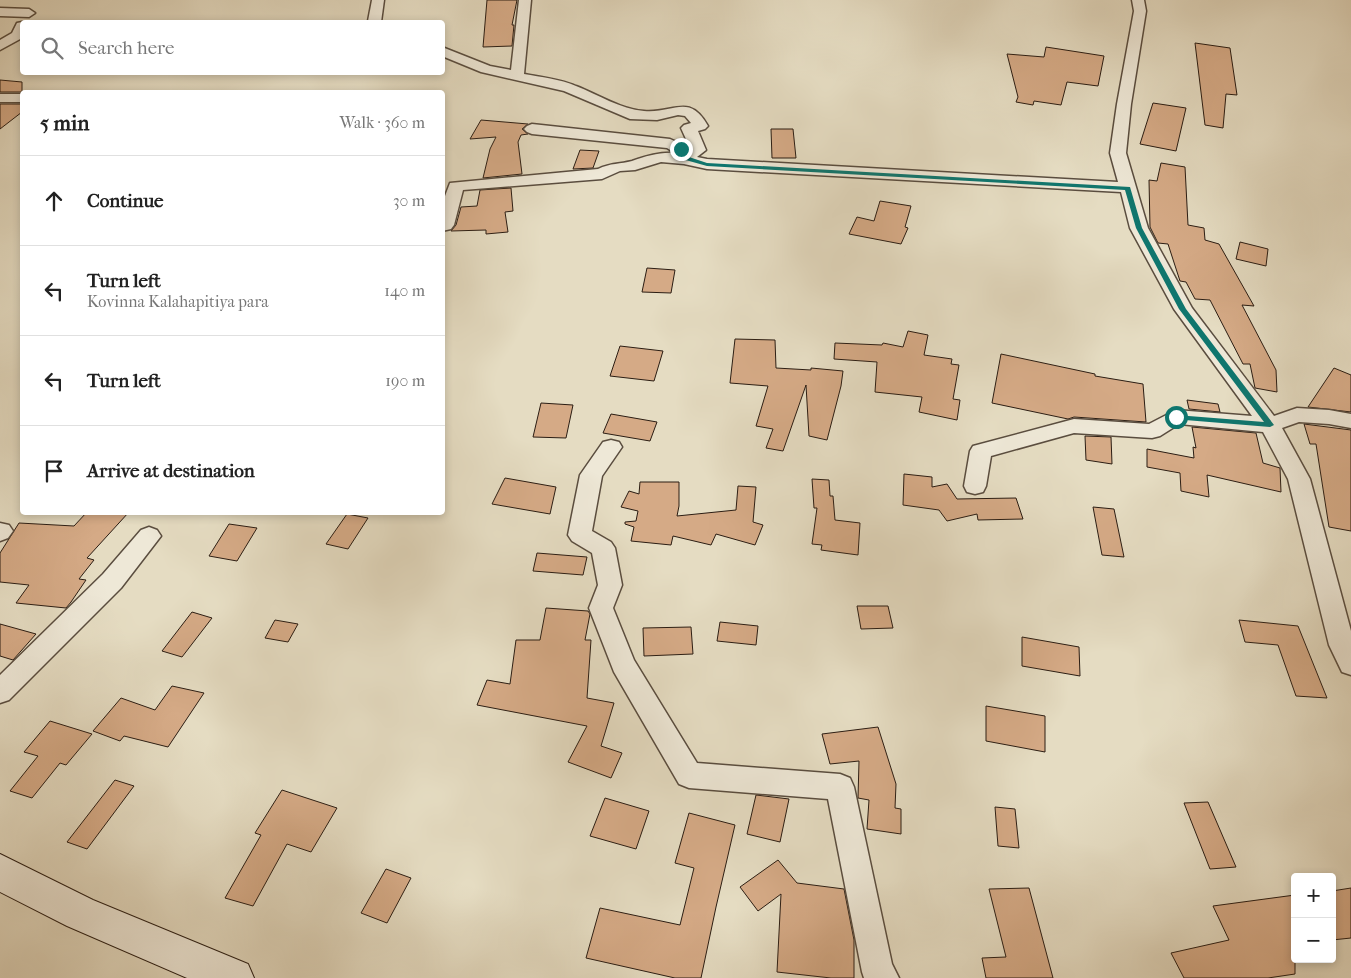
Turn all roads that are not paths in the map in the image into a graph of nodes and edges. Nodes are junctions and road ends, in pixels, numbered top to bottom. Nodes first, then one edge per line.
1 (40, 0) edge
2 (378, 0) edge
3 (525, 0) edge
4 (1138, 0) edge
5 (0, 12) edge
6 (25, 20) edge
7 (374, 20) edge
8 (20, 31) edge
9 (0, 46) edge
10 (445, 52) edge
11 (517, 76) junction
12 (0, 98) edge
13 (20, 98) edge
14 (616, 109) junction
15 (532, 129) dead end
16 (682, 153) junction
17 (1128, 188) junction
18 (445, 224) edge
19 (1351, 421) edge
20 (1270, 425) junction
21 (611, 447) dead end
22 (975, 486) dead end
23 (149, 536) dead end
24 (1351, 664) edge
25 (0, 692) edge
26 (0, 872) edge
27 (234, 978) edge
28 (883, 978) edge

1 - 6 street
2 - 7 street
3 - 11 street
4 - 17 street
5 - 6 street
8 - 9 street
10 - 11 street
11 - 14 street
12 - 13 street
14 - 16 street
14 - 16 street
15 - 16 street
16 - 17 street
16 - 18 street
17 - 20 street
19 - 20 street
20 - 22 street
20 - 24 street
21 - 28 street
23 - 25 street
26 - 27 street

